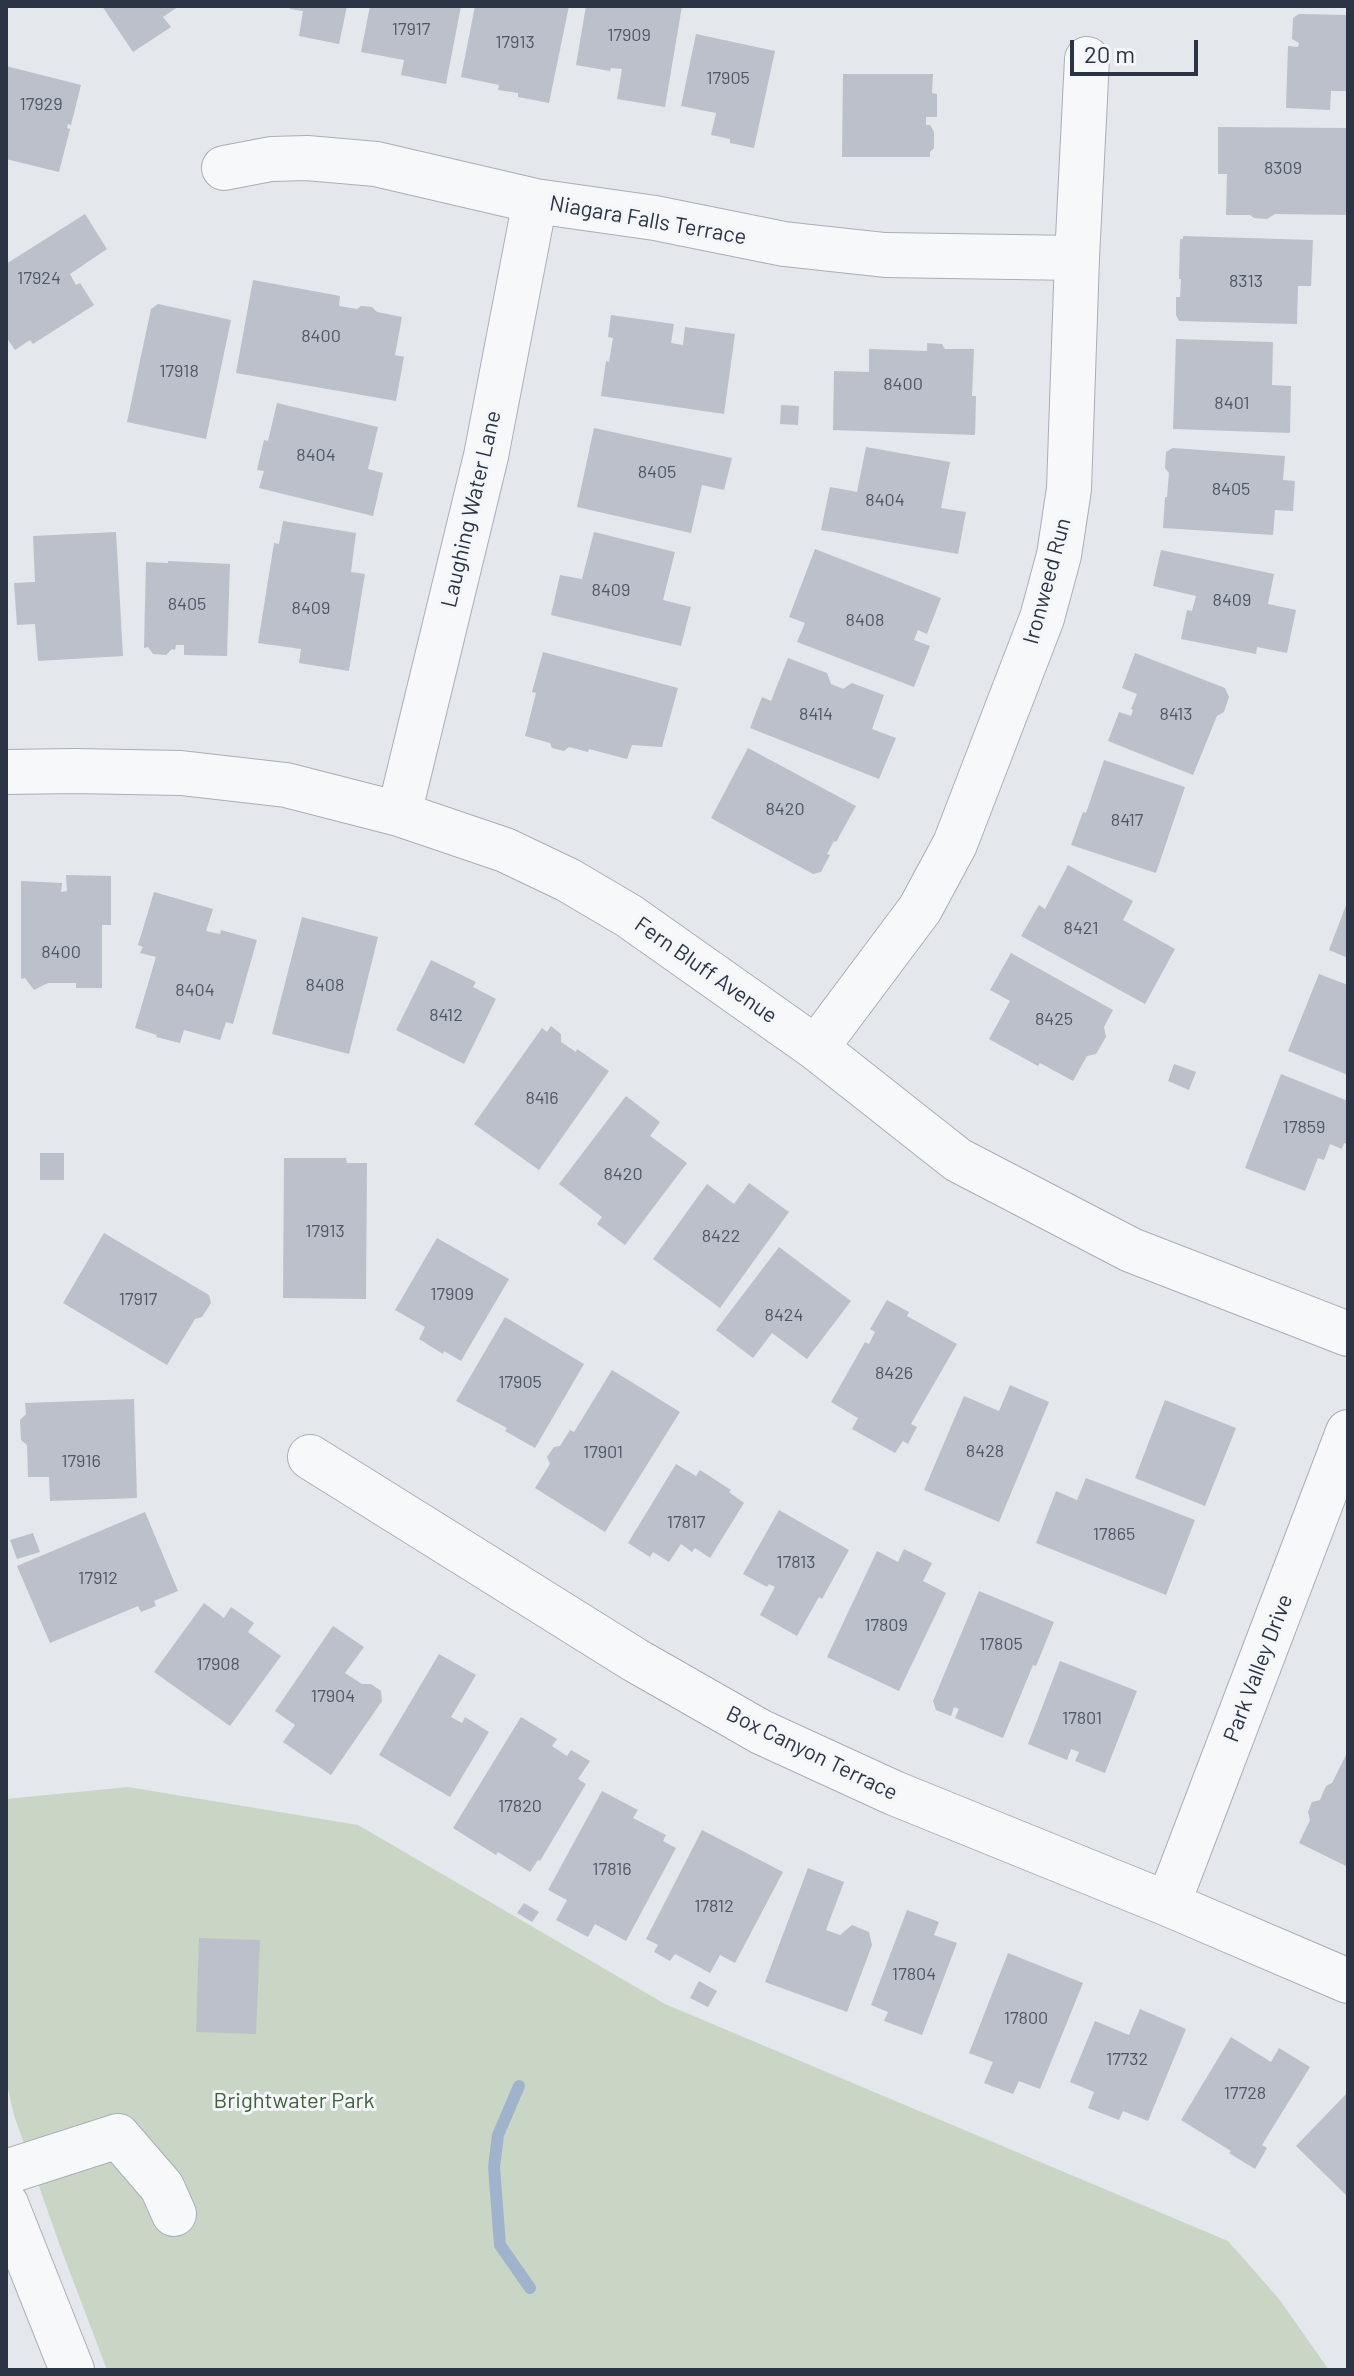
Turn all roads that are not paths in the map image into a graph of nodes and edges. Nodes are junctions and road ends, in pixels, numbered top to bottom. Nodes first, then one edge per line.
1 (1087, 59) dead end
2 (224, 168) dead end
3 (535, 201) junction
4 (1077, 258) junction
5 (6, 772) edge
6 (399, 814) junction
7 (816, 1048) junction
8 (1348, 1334) edge
9 (1348, 1432) edge
10 (310, 1457) dead end
11 (1168, 1904) junction
12 (1348, 1981) edge
13 (6, 2172) edge
14 (6, 2204) edge
15 (174, 2214) dead end
16 (72, 2370) edge

1 - 4 street, Ironweed Run
2 - 3 street, Niagara Falls Terrace
3 - 4 street, Niagara Falls Terrace
3 - 6 street, Laughing Water Lane
4 - 7 street, Ironweed Run
5 - 6 street, Fern Bluff Avenue
6 - 7 street, Fern Bluff Avenue
7 - 8 street, Fern Bluff Avenue
9 - 11 street, Park Valley Drive
10 - 11 street, Box Canyon Terrace
11 - 12 street, Box Canyon Terrace
13 - 15 street
14 - 16 street

